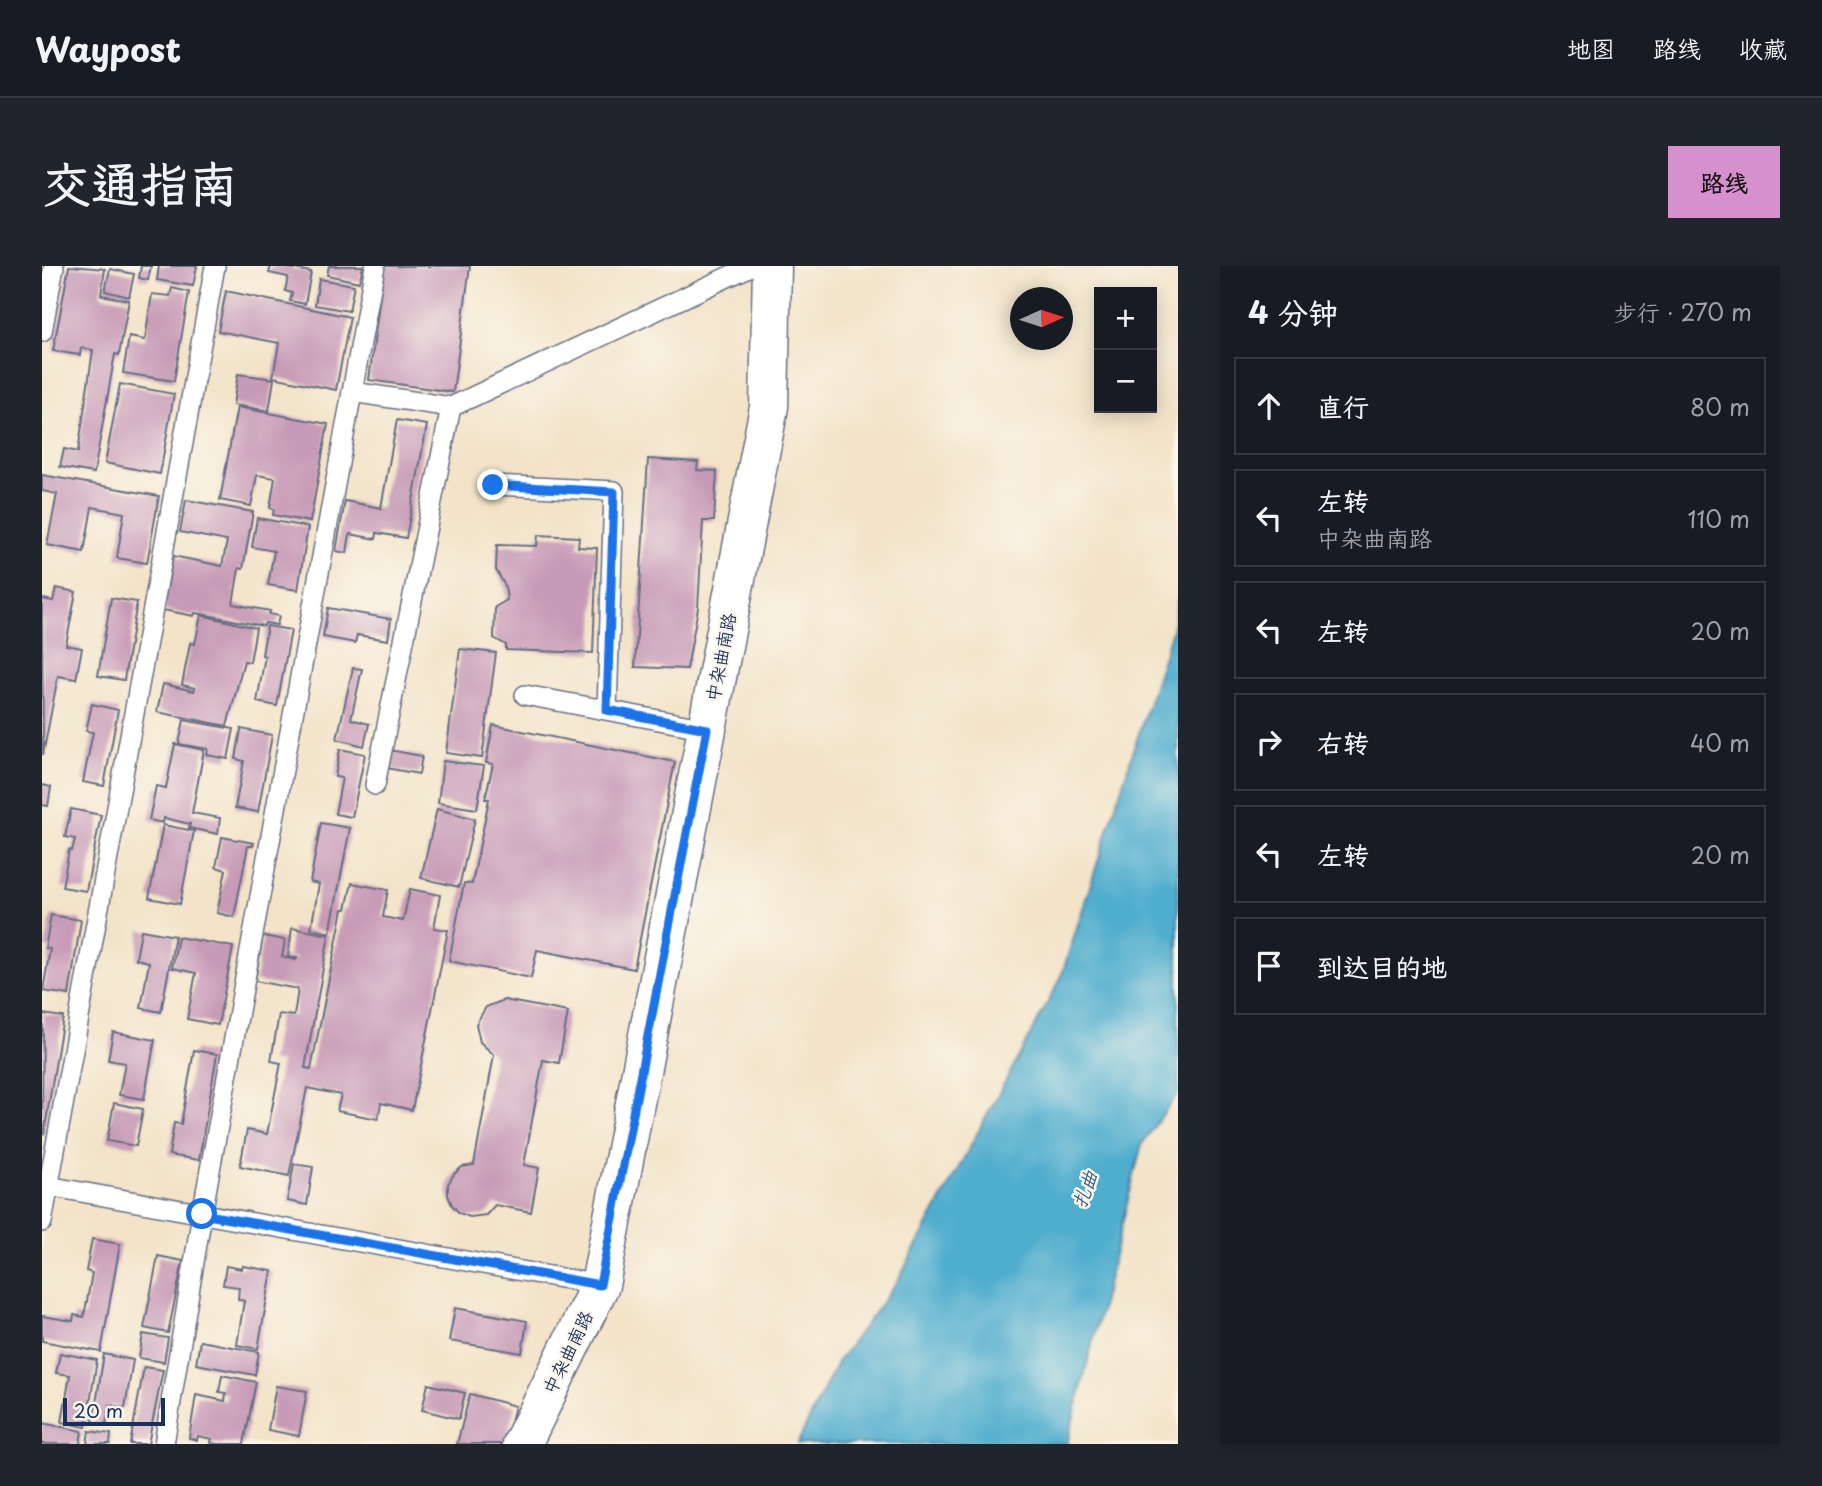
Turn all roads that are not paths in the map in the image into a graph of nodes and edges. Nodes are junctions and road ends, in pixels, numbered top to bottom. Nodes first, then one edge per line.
1 (54, 266) edge
2 (215, 266) edge
3 (375, 266) edge
4 (751, 266) edge
5 (772, 266) edge
6 (42, 332) edge
7 (352, 392) junction
8 (451, 407) junction
9 (493, 485) dead end
10 (526, 695) dead end
11 (607, 710) junction
12 (707, 729) junction
13 (376, 785) dead end
14 (45, 1186) edge
15 (202, 1214) junction
16 (42, 1222) edge
17 (600, 1285) junction
18 (164, 1444) edge
19 (522, 1444) edge

1 - 6 lane
2 - 14 lane
3 - 7 lane
4 - 8 lane
5 - 12 street, 中杂曲南路
7 - 8 lane
7 - 15 lane
8 - 13 lane
9 - 11 lane
10 - 11 lane
11 - 12 lane
12 - 17 street, 中杂曲南路
14 - 15 lane
14 - 16 lane
15 - 17 lane
15 - 18 lane
17 - 19 street, 中杂曲南路

